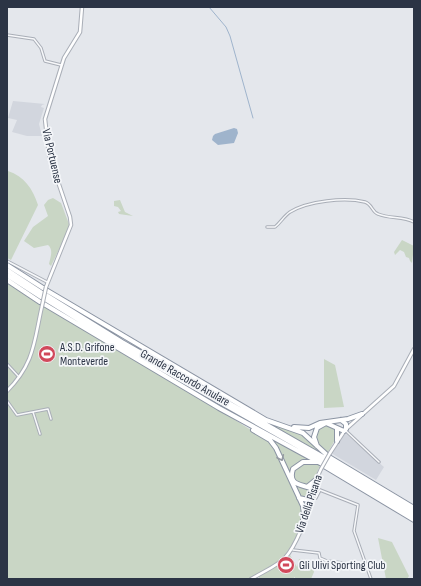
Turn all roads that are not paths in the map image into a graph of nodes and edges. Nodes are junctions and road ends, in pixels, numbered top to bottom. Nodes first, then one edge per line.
1 (82, 7) edge
2 (7, 35) edge
3 (61, 66) junction
4 (414, 222) edge
5 (267, 227) dead end
6 (7, 261) edge
7 (7, 265) edge
8 (7, 270) edge
9 (7, 275) edge
10 (7, 280) edge
11 (47, 282) junction
12 (43, 296) junction
13 (414, 349) edge
14 (7, 364) edge
15 (19, 377) junction
16 (7, 390) edge
17 (7, 401) edge
18 (219, 408) junction
19 (33, 412) junction
20 (362, 414) junction
21 (51, 419) dead end
22 (340, 420) junction
23 (272, 423) junction
24 (337, 429) junction
25 (345, 430) junction
26 (40, 434) dead end
27 (337, 440) junction
28 (318, 448) junction
29 (325, 461) junction
30 (379, 462) dead end
31 (316, 479) junction
32 (307, 487) junction
33 (313, 495) junction
34 (299, 498) junction
35 (312, 500) junction
36 (414, 508) edge
37 (414, 512) edge
38 (414, 516) edge
39 (414, 520) edge
40 (301, 531) junction
41 (292, 550) junction
42 (366, 566) junction
43 (257, 577) edge
44 (251, 579) edge
45 (371, 579) edge

1 - 3 main road, Via Portuense
2 - 3 street
3 - 11 main road, Via Portuense
4 - 5 street
6 - 11 street
7 - 12 highway, Grande Raccordo Anulare
8 - 12 highway, Grande Raccordo Anulare
9 - 12 highway, Grande Raccordo Anulare
10 - 12 highway, Grande Raccordo Anulare
11 - 12 main road, Via Portuense
12 - 15 main road, Via Portuense
12 - 18 highway, Grande Raccordo Anulare
12 - 23 highway, Grande Raccordo Anulare
12 - 29 highway, Grande Raccordo Anulare
13 - 20 main road, Via della Pisana
14 - 15 street
15 - 16 main road, Via Portuense
17 - 19 street
18 - 29 highway
18 -> 34 highway
19 - 21 street
19 - 26 street
20 - 22 highway
20 - 25 main road, Via della Pisana
22 - 23 highway
22 - 25 highway
23 - 28 highway, Grande Raccordo Anulare
24 - 25 highway
24 - 27 highway
24 - 28 highway
25 - 27 main road, Via della Pisana
25 - 30 street
27 - 29 main road, Via della Pisana
28 - 29 highway, Grande Raccordo Anulare
29 - 31 main road, Via della Pisana
29 - 32 highway
29 - 36 highway, Grande Raccordo Anulare
29 - 37 highway, Grande Raccordo Anulare
29 - 38 highway, Grande Raccordo Anulare
29 - 39 highway, Grande Raccordo Anulare
31 - 32 highway
31 - 33 main road, Via della Pisana
32 - 33 highway
33 - 34 highway
33 - 35 main road, Via della Pisana
34 - 40 highway
35 - 40 main road, Via della Pisana
35 - 42 street
40 - 41 main road, Via della Pisana
41 - 42 street
41 - 43 main road, Via della Pisana
42 - 45 street
43 - 44 main road, Via della Pisana

